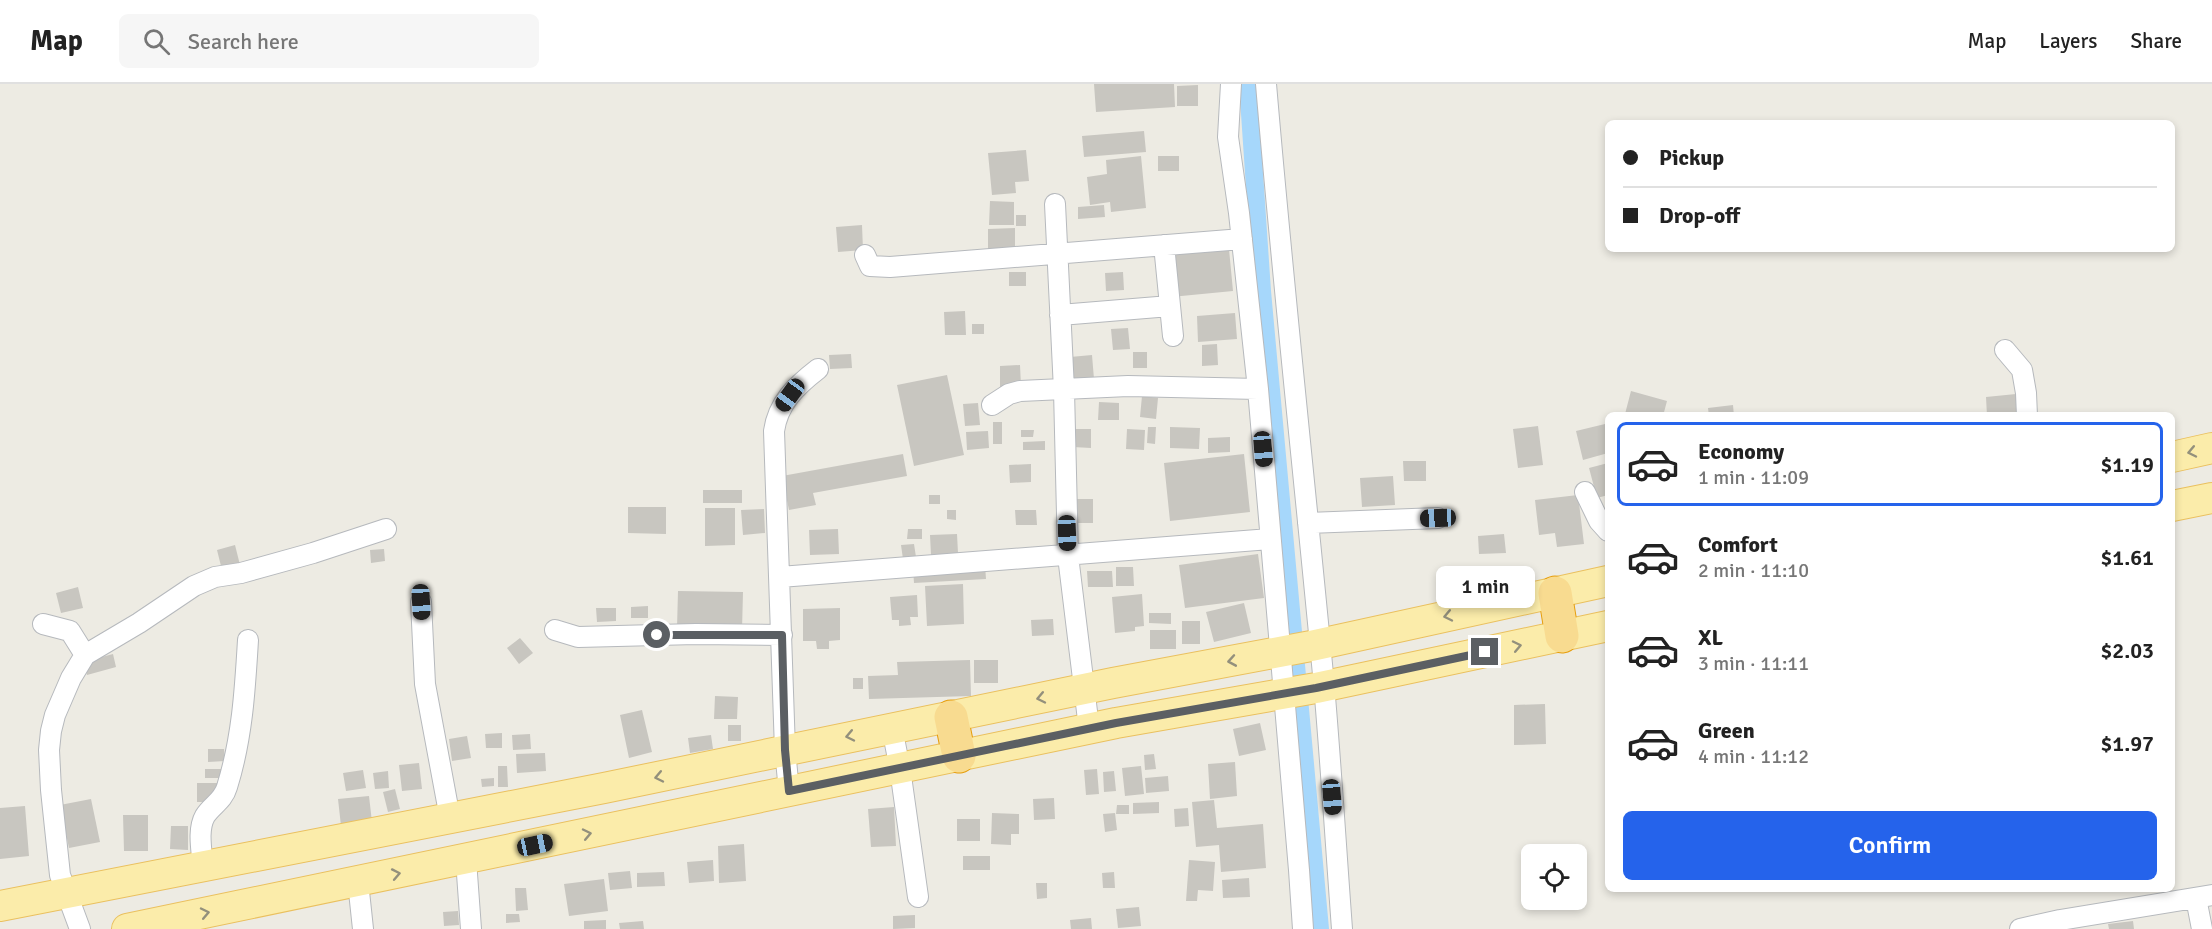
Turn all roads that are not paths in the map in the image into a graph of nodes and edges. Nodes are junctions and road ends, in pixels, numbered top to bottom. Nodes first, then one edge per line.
1 (1231, 84) edge
2 (1266, 84) edge
3 (1055, 204) dead end
4 (1242, 239) junction
5 (1164, 245) junction
6 (1057, 254) junction
7 (865, 255) dead end
8 (1170, 306) junction
9 (1060, 315) junction
10 (1173, 336) dead end
11 (2005, 350) dead end
12 (818, 369) dead end
13 (1258, 389) junction
14 (1064, 390) junction
15 (992, 405) dead end
16 (2027, 412) edge
17 (2212, 448) edge
18 (2175, 456) edge
19 (1585, 492) dead end
20 (2212, 498) edge
21 (2175, 505) edge
22 (1438, 518) dead end
23 (1308, 523) junction
24 (1605, 528) edge
25 (386, 529) dead end
26 (1270, 539) junction
27 (1068, 556) junction
28 (780, 577) junction
29 (1605, 582) edge
30 (1555, 593) junction
31 (421, 602) dead end
32 (43, 624) dead end
33 (1605, 627) edge
34 (555, 630) dead end
35 (782, 635) junction
36 (1562, 636) junction
37 (248, 640) dead end
38 (1300, 648) junction
39 (85, 655) junction
40 (1083, 689) junction
41 (1304, 690) junction
42 (951, 717) junction
43 (892, 728) junction
44 (1089, 729) junction
45 (785, 750) junction
46 (959, 756) junction
47 (900, 769) junction
48 (789, 791) junction
49 (450, 818) junction
50 (466, 860) junction
51 (203, 867) junction
52 (358, 882) junction
53 (67, 893) junction
54 (918, 897) dead end
55 (2204, 897) edge
56 (0, 906) edge
57 (80, 929) edge
58 (127, 929) edge
59 (363, 929) edge
60 (471, 929) edge
61 (1303, 929) edge
62 (1342, 929) edge
63 (2020, 929) edge
64 (2202, 929) edge

1 - 4 street
2 - 23 street
3 - 6 street
4 - 5 street
4 - 13 street
5 - 6 street
5 - 8 street
6 - 7 street
6 - 9 street
8 - 9 street
8 - 10 street
9 - 14 street
11 - 16 street
12 - 28 street
13 - 14 street
13 - 26 street
14 - 15 street
14 - 27 street
17 -> 18 main road
19 - 24 street
20 - 21 main road
22 - 23 street
23 - 38 street
25 - 39 street
26 - 27 street
26 - 38 street
27 - 28 street
27 - 40 street
28 - 35 street
29 - 30 main road
30 - 36 highway
30 -> 38 main road
31 - 49 street
32 - 39 street
33 - 36 main road
34 - 35 street
35 - 45 street
41 -> 36 main road
37 - 51 street
38 -> 40 main road
38 - 41 street
38 - 41 street
39 - 53 street
40 -> 42 main road
40 - 44 street
41 - 44 main road
41 - 61 street
41 - 62 street
42 - 43 main road
42 - 46 highway
43 -> 45 main road
43 - 47 street
44 - 46 main road
45 - 48 street
45 -> 49 main road
46 - 47 main road
47 - 48 main road
47 - 54 street
50 -> 48 main road
49 - 51 main road
52 -> 50 main road
50 - 60 street
51 - 53 main road
58 -> 52 main road
52 - 59 street
53 - 56 main road
53 - 57 street
55 - 63 street
55 - 64 street

